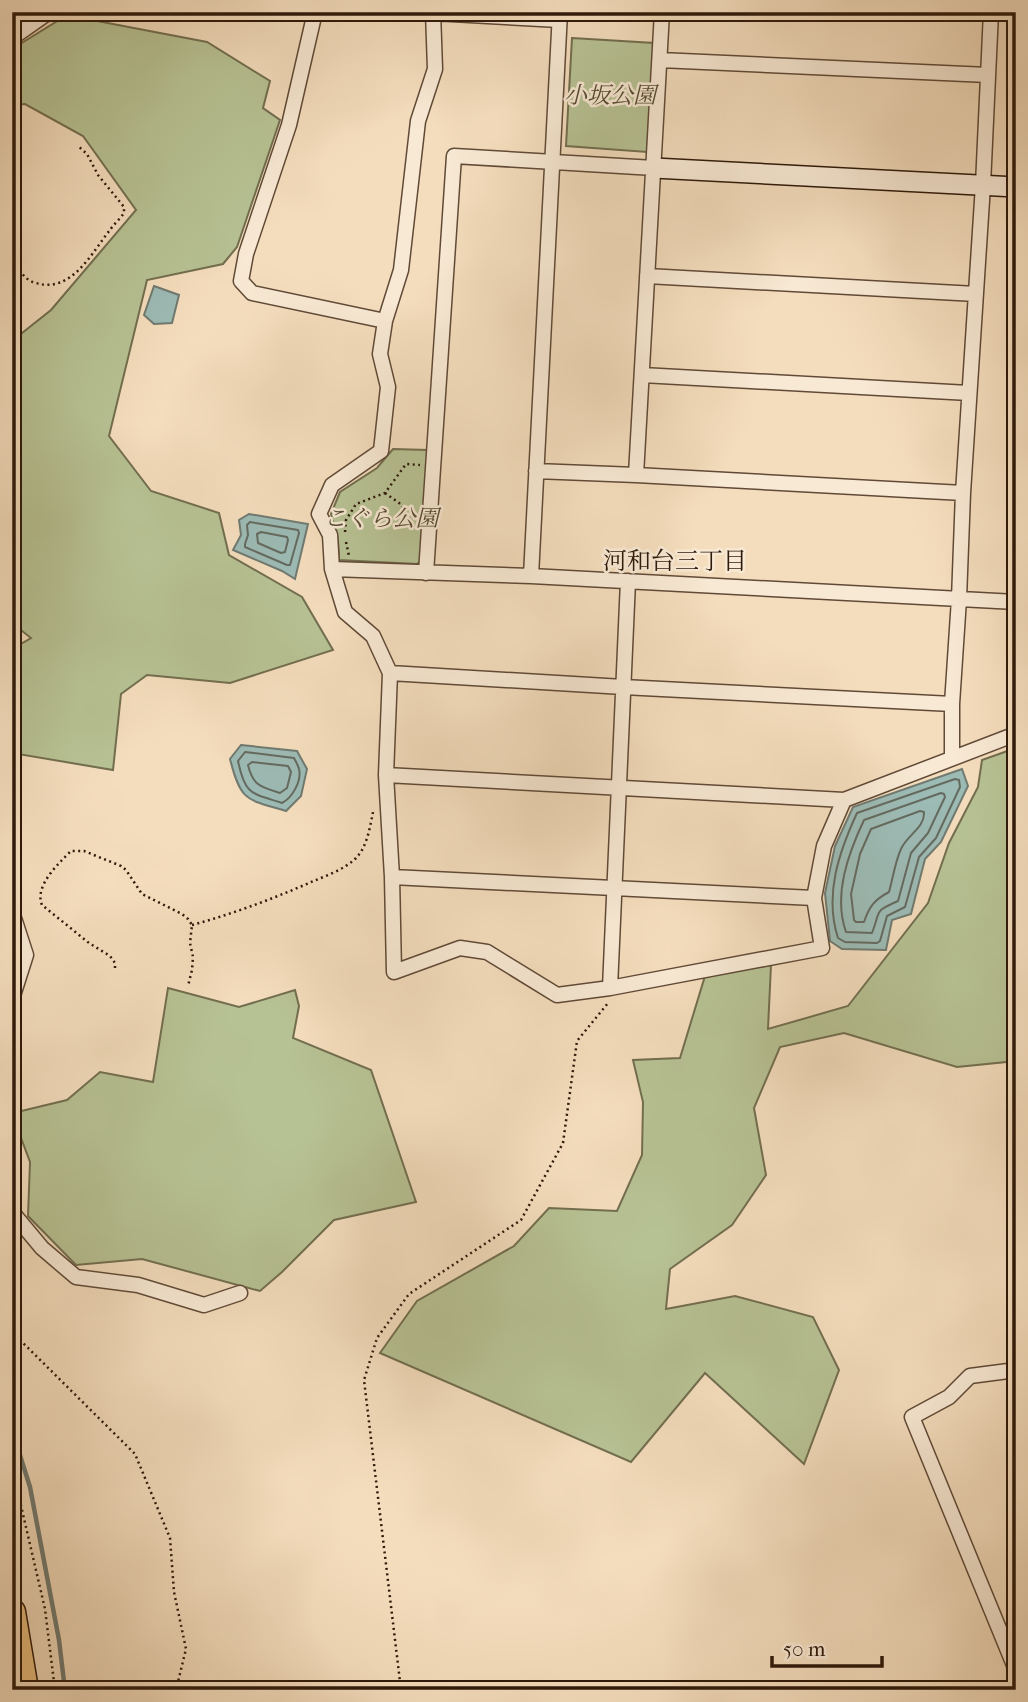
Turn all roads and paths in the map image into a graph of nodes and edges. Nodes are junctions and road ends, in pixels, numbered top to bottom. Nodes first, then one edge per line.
1 (49, 12) edge
2 (315, 12) edge
3 (662, 12) edge
4 (991, 12) edge
5 (433, 13) edge
6 (559, 16) edge
7 (12, 38) edge
8 (660, 60) junction
9 (988, 75) junction
10 (78, 146) dead end
11 (551, 162) junction
12 (653, 168) junction
13 (983, 185) junction
14 (1016, 187) edge
15 (12, 238) edge
16 (647, 276) junction
17 (976, 294) junction
18 (385, 321) junction
19 (642, 375) junction
20 (970, 393) junction
21 (434, 465) junction
22 (536, 471) junction
23 (636, 475) junction
24 (385, 493) junction
25 (963, 493) junction
26 (412, 530) dead end
27 (332, 569) junction
28 (349, 569) junction
29 (426, 573) junction
30 (531, 576) junction
31 (628, 581) junction
32 (959, 599) junction
33 (1016, 602) edge
34 (390, 673) junction
35 (623, 687) junction
36 (952, 704) junction
37 (1016, 734) edge
38 (953, 758) junction
39 (386, 775) junction
40 (619, 787) junction
41 (845, 800) junction
42 (374, 806) dead end
43 (392, 877) junction
44 (614, 889) junction
45 (814, 898) junction
46 (12, 917) edge
47 (192, 925) junction
48 (116, 968) dead end
49 (188, 986) dead end
50 (610, 988) junction
51 (12, 999) edge
52 (12, 1212) edge
53 (240, 1293) dead end
54 (12, 1332) edge
55 (1016, 1370) edge
56 (12, 1467) edge
57 (12, 1612) edge
58 (1016, 1670) edge
59 (829, 1681) dead end
60 (401, 1688) edge
61 (25, 1690) edge
62 (55, 1690) edge
63 (176, 1690) edge
64 (409, 1690) edge
65 (826, 1690) edge

1 - 7 street
2 - 18 street
3 - 8 street
4 - 9 street
5 - 6 street
5 - 18 street
6 - 11 street
8 - 9 street
8 - 12 street
9 - 13 street
10 - 15 path
11 - 12 street
11 - 21 street
11 - 22 street
12 - 13 street
12 - 16 street
13 - 14 street
13 - 17 street
16 - 17 street
16 - 19 street
17 - 20 street
18 - 27 street
19 - 20 street
19 - 23 street
20 - 25 street
21 - 24 path
21 - 29 street
22 - 23 street
22 - 30 street
23 - 25 street
24 - 26 path
24 - 28 path
25 - 32 street
27 - 28 street
27 - 34 street
28 - 29 street
29 - 30 street
30 - 31 street
31 - 32 street
31 - 35 street
32 - 33 street
32 - 36 street
34 - 35 street
34 - 39 street
35 - 36 street
35 - 40 street
36 - 38 street
37 - 38 street
38 - 41 street
39 - 40 street
39 - 43 street
40 - 41 street
40 - 44 street
41 - 45 street
42 - 47 path
43 - 44 street
43 - 50 street
44 - 45 street
44 - 50 street
45 - 50 street
46 - 51 street
47 - 48 path
47 - 49 path
50 - 60 path
52 - 53 street
54 - 63 path
55 - 58 street
56 - 62 path
57 - 61 highway
59 - 65 path
60 - 64 path

